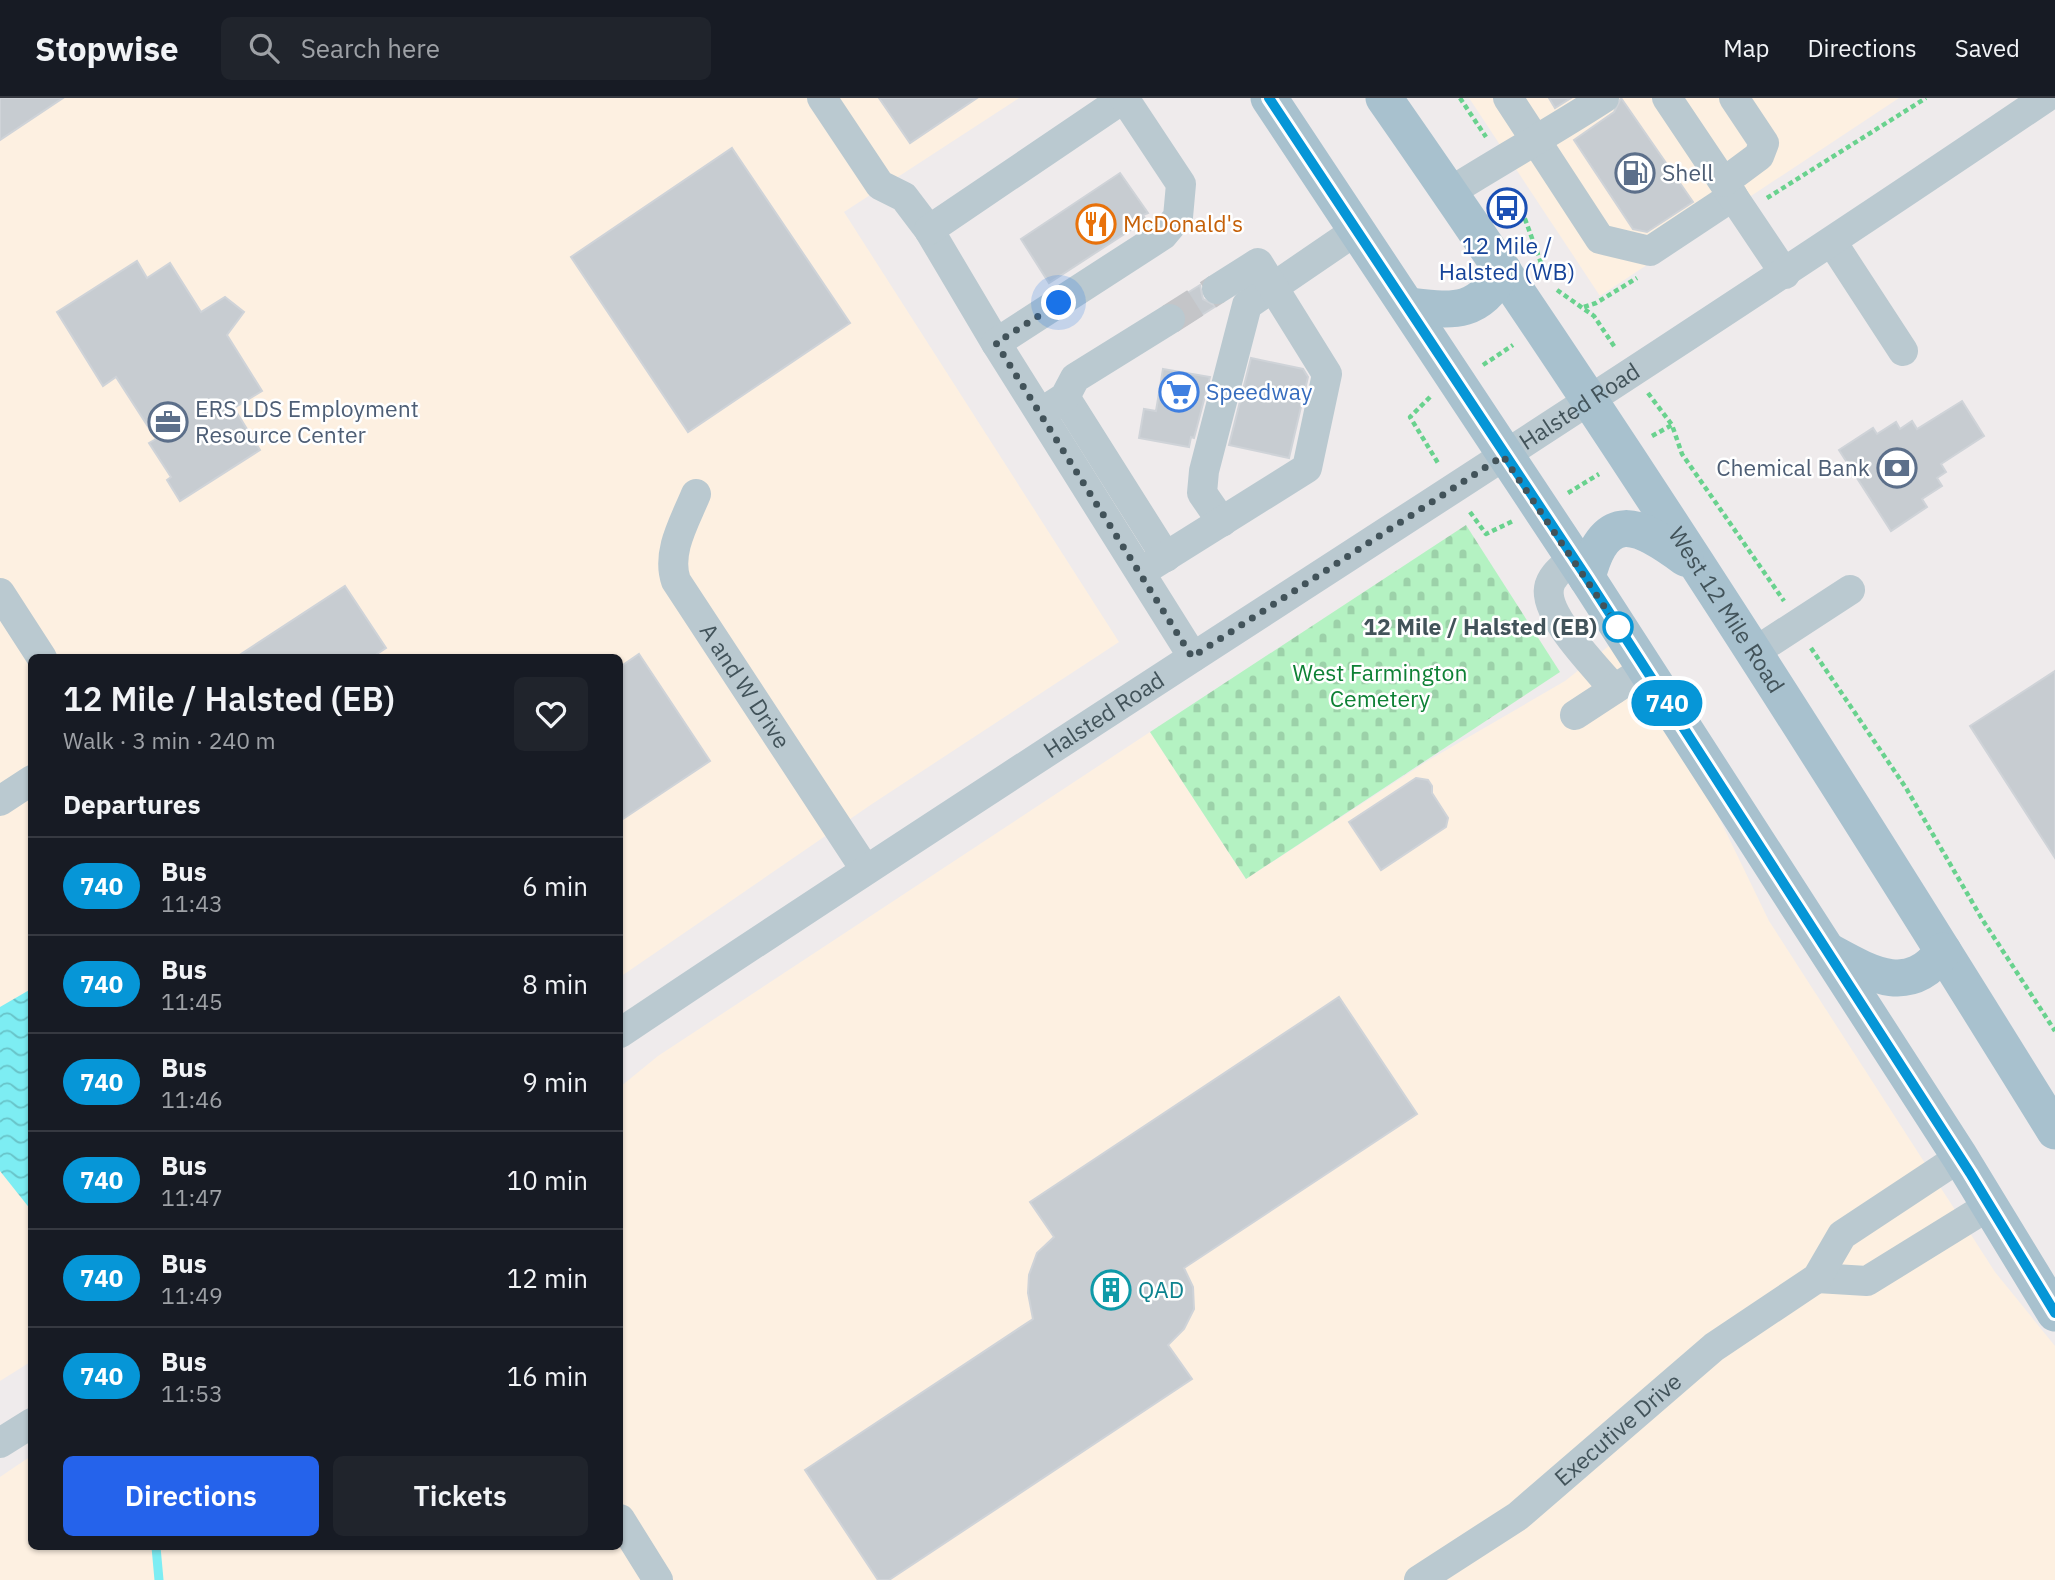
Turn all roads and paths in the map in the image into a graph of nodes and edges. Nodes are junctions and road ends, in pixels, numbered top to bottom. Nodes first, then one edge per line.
1 (822, 98) edge
2 (1124, 98) edge
3 (1269, 98) edge
4 (1384, 98) edge
5 (1460, 98) edge
6 (1508, 98) edge
7 (1604, 98) edge
8 (1667, 98) edge
9 (1734, 98) edge
10 (2045, 98) edge
11 (1537, 142) junction
12 (1500, 161) junction
13 (1728, 189) junction
14 (1450, 192) junction
15 (929, 230) junction
16 (1357, 230) junction
17 (1832, 242) junction
18 (1503, 270) junction
19 (1785, 274) junction
20 (1265, 275) junction
21 (1217, 289) tunnel mouth
22 (1578, 304) junction
23 (1409, 306) junction
24 (1594, 316) dead end
25 (1170, 319) tunnel mouth
26 (1542, 327) junction
27 (996, 343) junction
28 (1903, 351) dead end
29 (1457, 382) junction
30 (1588, 401) junction
31 (1053, 405) junction
32 (1659, 407) dead end
33 (1672, 425) junction
34 (1420, 434) dead end
35 (1503, 456) junction
36 (1625, 456) junction
37 (696, 494) dead end
38 (1539, 508) junction
39 (1474, 517) dead end
40 (1222, 522) junction
41 (1154, 564) junction
42 (1697, 567) junction
43 (1580, 568) junction
44 (1850, 590) dead end
45 (0, 593) edge
46 (1797, 624) junction
47 (1752, 653) junction
48 (39, 654) edge
49 (1192, 657) junction
50 (1646, 669) junction
51 (1614, 689) junction
52 (1574, 715) dead end
53 (28, 783) edge
54 (0, 801) edge
55 (865, 869) junction
56 (1828, 951) junction
57 (1943, 951) junction
58 (623, 1031) edge
59 (2055, 1031) edge
60 (2055, 1131) edge
61 (1960, 1157) junction
62 (1990, 1205) junction
63 (1817, 1278) junction
64 (2055, 1313) edge
65 (28, 1426) edge
66 (0, 1443) edge
67 (623, 1525) edge
68 (658, 1580) edge
69 (1419, 1580) edge

1 - 15 street
2 - 15 street
2 - 27 street
3 - 16 main road
4 - 14 main road, West 12 Mile Road
5 - 12 path
6 - 11 street
7 - 11 street
8 - 13 street
9 - 13 street
10 - 17 street, Halsted Road
11 - 12 street
11 - 13 street
12 - 14 street
12 - 22 path
13 - 19 street
14 - 18 main road, West 12 Mile Road
15 - 27 street
16 - 20 street
16 - 23 main road
17 - 19 street, Halsted Road
17 - 28 street
18 - 23 main road
18 - 26 main road, West 12 Mile Road
19 - 30 street, Halsted Road
20 - 21 street
20 - 40 street
20 - 40 street
22 - 24 path
22 - 26 path
23 - 29 main road
25 - 31 street
26 - 29 path
26 - 30 main road, West 12 Mile Road
27 - 31 street
29 - 34 path
29 - 35 main road
30 - 35 street, Halsted Road
30 - 36 main road, West 12 Mile Road
31 - 41 street
32 - 33 path
33 - 36 path
33 - 46 path
35 - 38 main road
35 - 49 street, Halsted Road
36 - 38 path
36 - 42 main road, West 12 Mile Road
37 - 55 street, A and W Drive
38 - 39 path
38 - 43 main road
40 - 41 street
41 - 49 street
42 - 43 main road
42 - 47 main road, West 12 Mile Road
43 - 50 main road
43 - 51 street
44 - 46 street
45 - 48 street
46 - 47 street
46 - 59 path
47 - 57 main road, West 12 Mile Road
49 - 55 street, Halsted Road
50 - 51 street
50 - 56 main road
51 - 52 street
53 - 54 street
55 - 58 street, Halsted Road
56 - 57 main road
56 - 61 main road
57 - 60 main road, West 12 Mile Road
61 - 62 main road
61 - 63 street, Executive Drive
62 - 63 street
62 - 64 main road
63 - 69 street, Executive Drive
65 - 66 street
67 - 68 street

